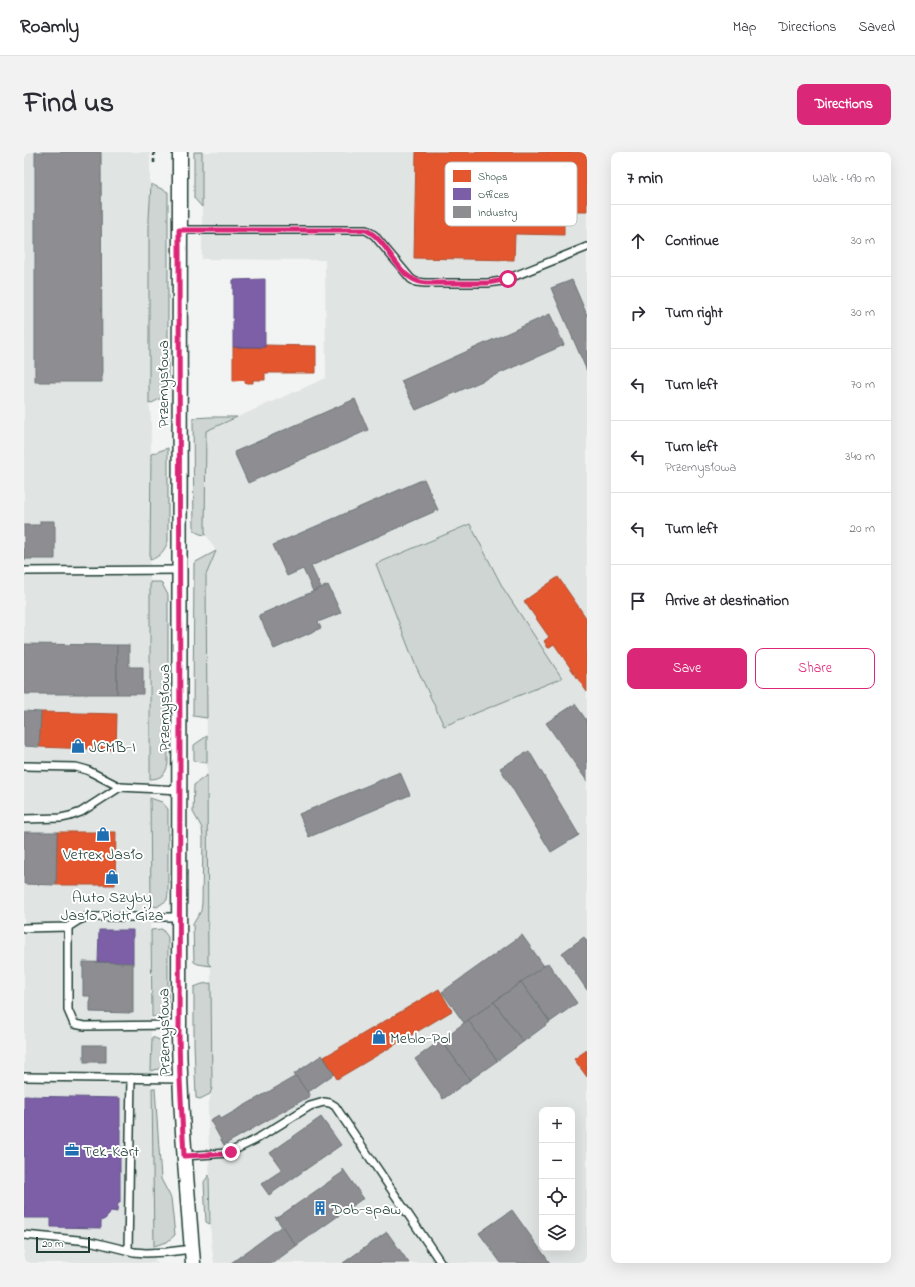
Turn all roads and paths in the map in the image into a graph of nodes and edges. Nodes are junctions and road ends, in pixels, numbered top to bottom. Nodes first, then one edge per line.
1 (154, 152) edge
2 (180, 152) edge
3 (154, 164) dead end
4 (179, 230) junction
5 (587, 247) edge
6 (180, 570) junction
7 (24, 571) edge
8 (24, 766) edge
9 (120, 786) junction
10 (180, 790) junction
11 (24, 819) edge
12 (180, 917) junction
13 (68, 927) junction
14 (24, 928) edge
15 (179, 1025) junction
16 (24, 1077) edge
17 (131, 1078) junction
18 (180, 1079) junction
19 (184, 1156) junction
20 (24, 1235) edge
21 (128, 1250) junction
22 (192, 1256) edge
23 (440, 1260) edge
24 (431, 1263) edge

1 - 3 path
2 - 4 street, Przemysłowa
4 - 5 lane
4 - 6 street, Przemysłowa
6 - 7 lane
6 - 10 street, Przemysłowa
8 - 9 lane
9 - 10 lane
9 - 11 lane
10 - 12 street, Przemysłowa
12 - 13 lane
12 - 15 street, Przemysłowa
13 - 14 lane
13 - 15 lane
15 - 18 street, Przemysłowa
16 - 17 lane
17 - 18 lane
17 - 21 lane
18 - 19 street, Przemysłowa
19 - 22 street, Przemysłowa
19 - 23 lane
20 - 21 lane
21 - 22 lane
23 - 24 lane

